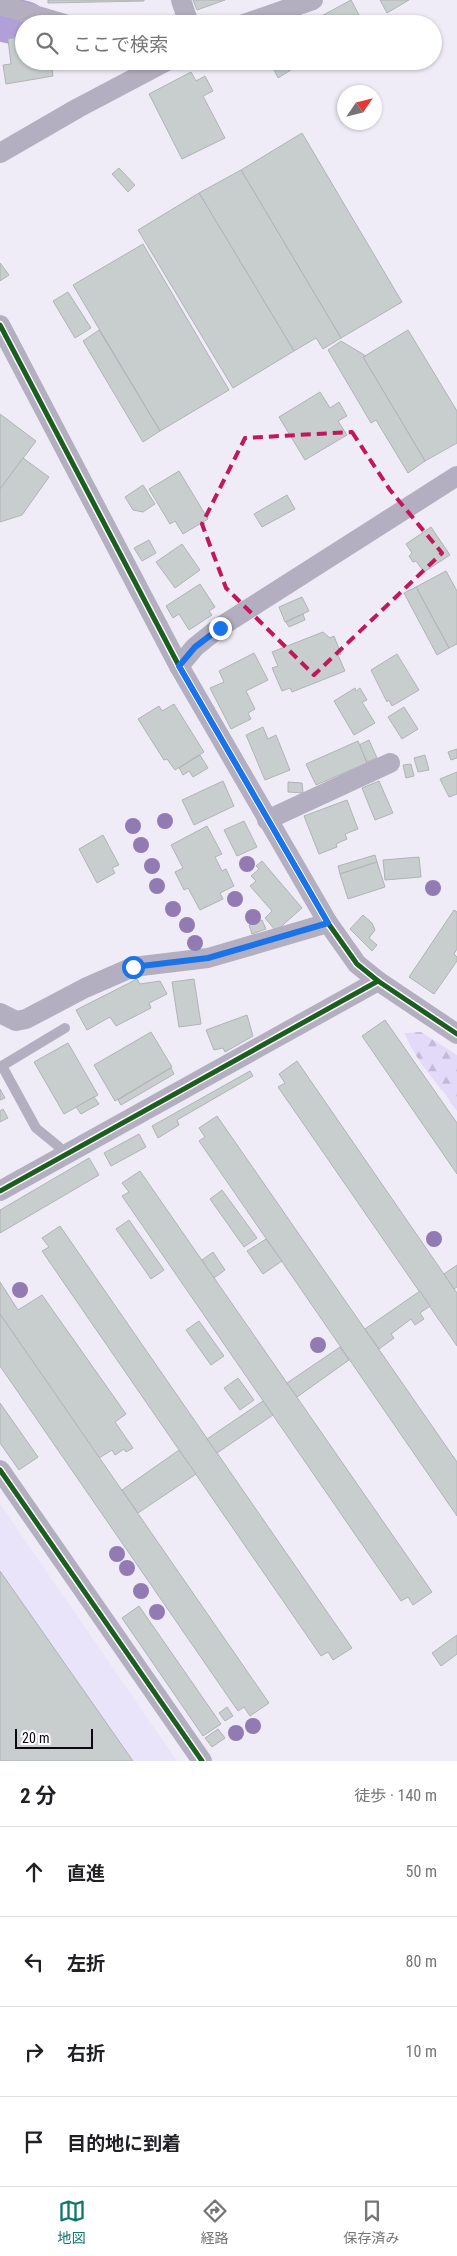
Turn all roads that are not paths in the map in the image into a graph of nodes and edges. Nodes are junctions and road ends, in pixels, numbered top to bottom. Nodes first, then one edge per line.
1 (181, 0) edge
2 (313, 0) edge
3 (0, 4) edge
4 (36, 15) edge
5 (185, 15) edge
6 (270, 15) edge
7 (149, 70) edge
8 (0, 154) edge
9 (0, 325) edge
10 (457, 476) edge
11 (179, 666) junction
12 (390, 763) dead end
13 (267, 820) junction
14 (328, 923) junction
15 (378, 981) junction
16 (0, 1013) edge
17 (65, 1028) dead end
18 (457, 1034) edge
19 (64, 1155) junction
20 (0, 1191) edge
21 (0, 1470) edge
22 (202, 1761) edge

1 - 5 street
2 - 6 street
3 - 4 street
7 - 8 street
9 - 11 street
10 - 11 street
11 - 13 street
12 - 13 street
13 - 14 street
14 - 15 street
14 - 16 street
15 - 18 street
15 - 19 street
17 - 19 lane
19 - 20 street
21 - 22 street

